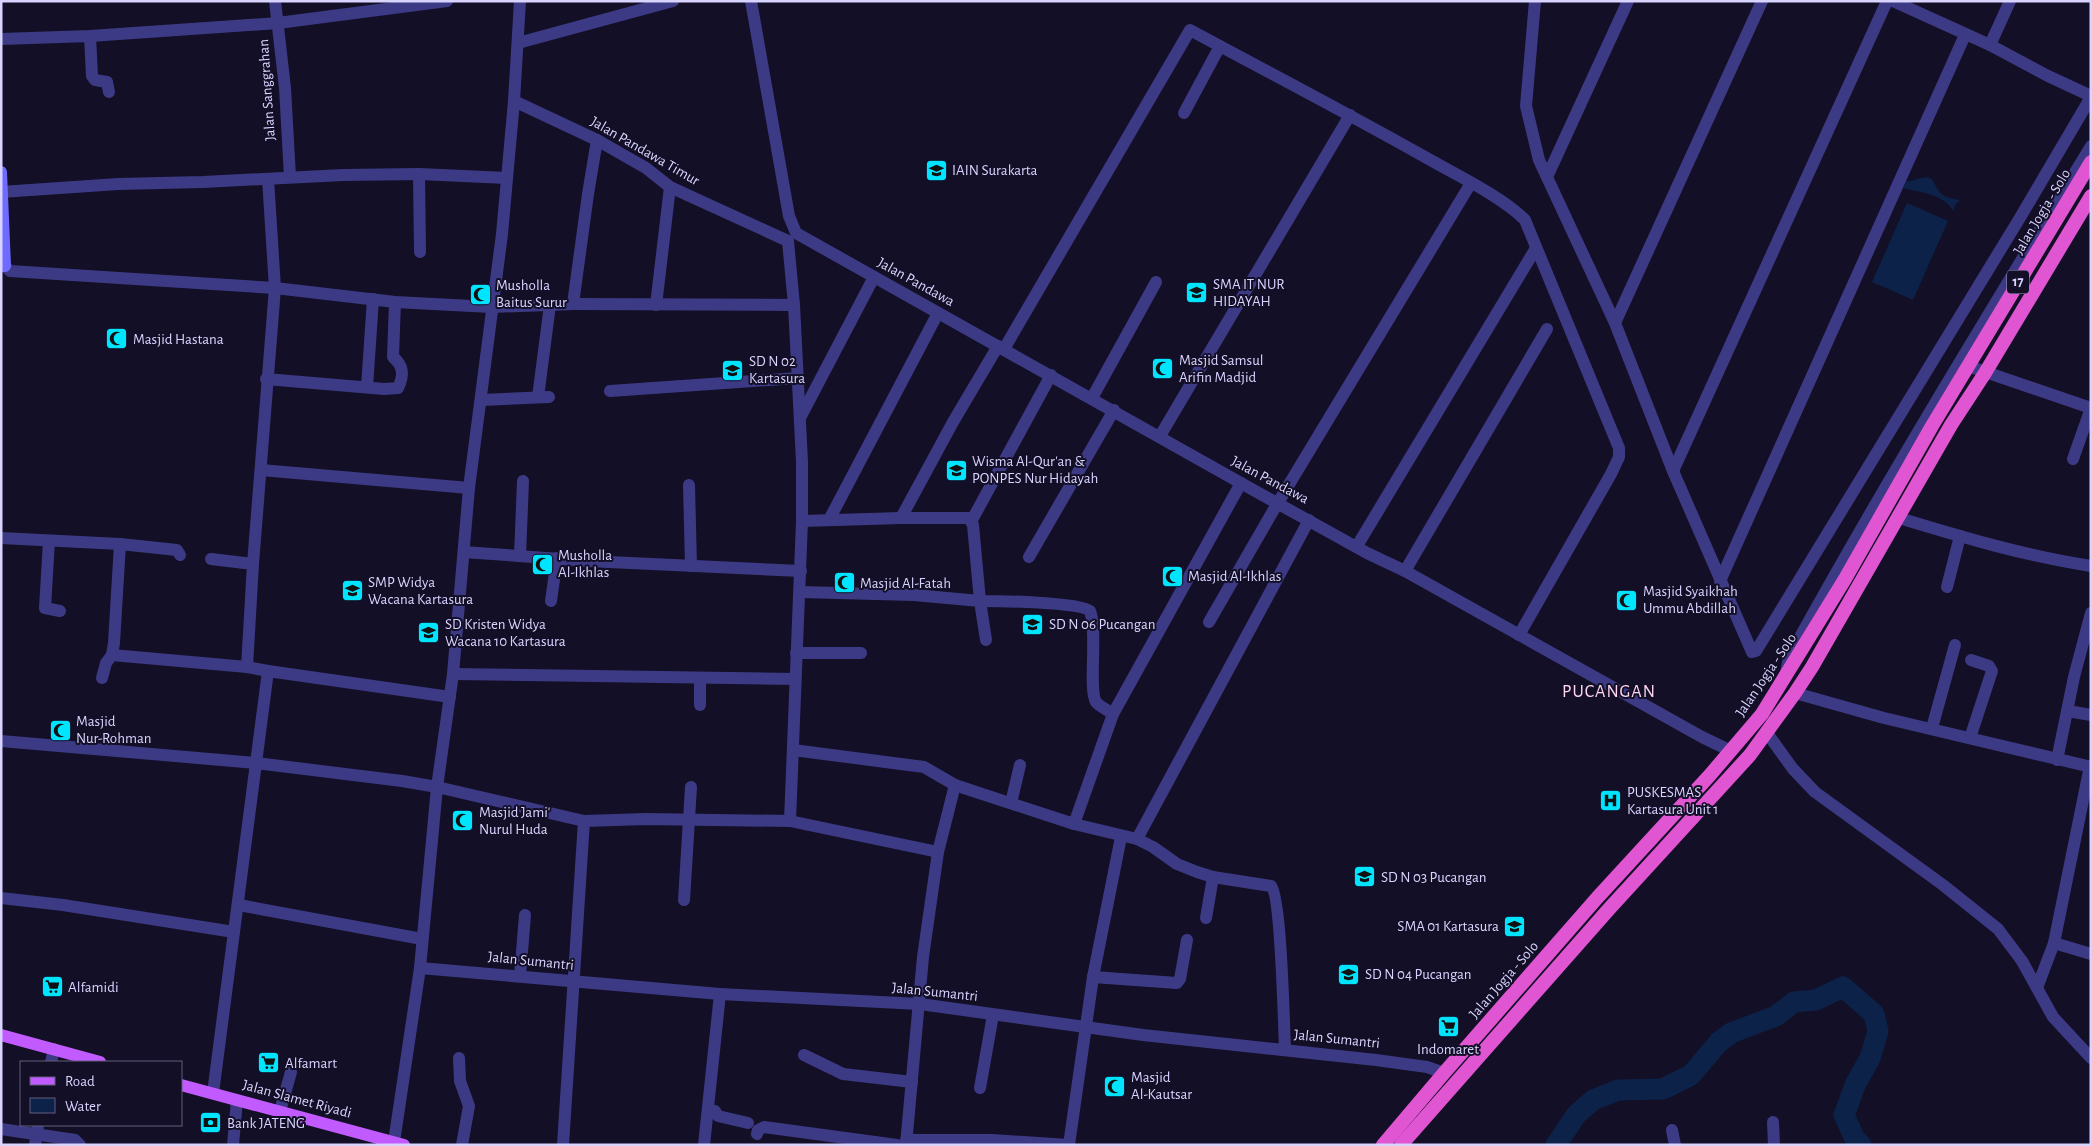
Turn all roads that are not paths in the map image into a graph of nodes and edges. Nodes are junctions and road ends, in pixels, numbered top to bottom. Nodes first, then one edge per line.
1 (275, 1) edge
2 (447, 1) edge
3 (520, 1) edge
4 (673, 1) edge
5 (751, 1) edge
6 (1535, 1) edge
7 (1628, 1) edge
8 (1762, 1) edge
9 (1887, 1) edge
10 (1894, 1) edge
11 (2010, 1) edge
12 (417, 3) edge
13 (278, 23) junction
14 (1965, 35) junction
15 (90, 36) junction
16 (1, 39) edge
17 (518, 43) junction
18 (1990, 45) junction
19 (1220, 46) junction
20 (109, 92) dead end
21 (2091, 96) edge
22 (514, 101) junction
23 (1184, 113) dead end
24 (1350, 115) junction
25 (597, 140) junction
26 (2091, 146) edge
27 (2091, 162) edge
28 (1, 172) edge
29 (420, 174) junction
30 (290, 177) junction
31 (507, 178) junction
32 (1547, 178) junction
33 (268, 179) junction
34 (1471, 183) junction
35 (670, 187) junction
36 (2, 192) edge
37 (2068, 199) junction
38 (2088, 204) edge
39 (791, 237) junction
40 (1536, 248) junction
41 (420, 252) dead end
42 (3, 266) edge
43 (874, 278) junction
44 (1156, 282) dead end
45 (275, 288) junction
46 (372, 299) junction
47 (395, 302) junction
48 (573, 304) junction
49 (550, 305) junction
50 (656, 305) junction
51 (794, 305) junction
52 (492, 307) junction
53 (938, 313) junction
54 (1615, 323) junction
55 (1547, 329) dead end
56 (1001, 347) junction
57 (1968, 366) junction
58 (1985, 373) junction
59 (1052, 375) junction
60 (798, 378) junction
61 (266, 379) junction
62 (367, 388) junction
63 (610, 391) dead end
64 (1092, 398) junction
65 (482, 400) junction
66 (2091, 408) edge
67 (1114, 410) junction
68 (800, 418) junction
69 (1160, 436) junction
70 (2073, 459) dead end
71 (261, 470) junction
72 (1673, 471) junction
73 (523, 481) dead end
74 (1241, 483) junction
75 (689, 485) dead end
76 (469, 488) junction
77 (1279, 503) junction
78 (901, 518) junction
79 (1899, 518) junction
80 (829, 520) junction
81 (972, 520) junction
82 (1310, 520) junction
83 (802, 522) junction
84 (1960, 536) junction
85 (1, 538) edge
86 (49, 542) junction
87 (120, 544) junction
88 (1358, 546) junction
89 (464, 552) junction
90 (180, 555) dead end
91 (520, 556) junction
92 (1029, 557) dead end
93 (557, 558) junction
94 (210, 559) dead end
95 (253, 564) junction
96 (691, 566) junction
97 (2091, 566) edge
98 (800, 571) junction
99 (1405, 571) junction
100 (1720, 581) junction
101 (1947, 587) dead end
102 (800, 592) junction
103 (551, 601) dead end
104 (980, 601) junction
105 (60, 611) dead end
106 (2091, 613) edge
107 (1209, 622) dead end
108 (2089, 631) edge
109 (1519, 635) junction
110 (986, 640) dead end
111 (1956, 645) dead end
112 (796, 653) junction
113 (861, 653) dead end
114 (112, 655) junction
115 (1971, 660) dead end
116 (247, 667) junction
117 (268, 671) junction
118 (453, 674) junction
119 (102, 678) dead end
120 (700, 678) junction
121 (795, 679) junction
122 (1785, 680) junction
123 (1795, 693) junction
124 (450, 696) junction
125 (700, 705) dead end
126 (2068, 711) junction
127 (1112, 714) junction
128 (2091, 715) edge
129 (1932, 728) junction
130 (1767, 733) junction
131 (1970, 738) junction
132 (1, 741) edge
133 (793, 750) junction
134 (1731, 751) junction
135 (2057, 760) junction
136 (256, 763) junction
137 (1020, 765) dead end
138 (2090, 766) edge
139 (956, 785) junction
140 (437, 787) junction
141 (691, 787) dead end
142 (1011, 803) junction
143 (690, 820) junction
144 (584, 821) junction
145 (790, 821) junction
146 (1074, 824) junction
147 (1121, 836) junction
148 (1137, 839) junction
149 (938, 852) junction
150 (1213, 877) junction
151 (1, 898) edge
152 (1598, 898) junction
153 (684, 900) dead end
154 (239, 905) junction
155 (1609, 908) junction
156 (525, 915) dead end
157 (1206, 918) dead end
158 (234, 932) junction
159 (422, 939) junction
160 (1187, 940) dead end
161 (2054, 943) junction
162 (2091, 954) edge
163 (420, 968) junction
164 (520, 976) junction
165 (1093, 977) junction
166 (574, 982) junction
167 (2037, 988) junction
168 (720, 994) junction
169 (920, 1004) junction
170 (993, 1015) junction
171 (1084, 1026) junction
172 (1, 1035) edge
173 (54, 1049) junction
174 (1285, 1050) junction
175 (804, 1055) dead end
176 (458, 1058) dead end
177 (2091, 1058) edge
178 (52, 1061) edge
179 (96, 1061) edge
180 (291, 1072) dead end
181 (1444, 1073) junction
182 (912, 1082) junction
183 (182, 1085) edge
184 (980, 1088) dead end
185 (213, 1093) junction
186 (237, 1100) junction
187 (708, 1110) junction
188 (280, 1112) junction
189 (748, 1122) dead end
190 (1773, 1122) dead end
191 (1, 1129) edge
192 (1672, 1130) dead end
193 (757, 1134) dead end
194 (36, 1135) edge
195 (376, 1141) edge
196 (399, 1143) edge
197 (903, 1143) edge
198 (80, 1145) edge
199 (232, 1145) edge
200 (462, 1145) edge
201 (563, 1145) edge
202 (704, 1145) edge
203 (1383, 1145) edge
204 (1401, 1145) edge
205 (1674, 1145) edge
206 (1774, 1145) edge

1 - 13 street, Jalan Sanggrahan
2 - 12 street
3 - 17 street
4 - 17 street
5 - 39 street
6 - 32 street
7 - 32 street
8 - 54 street
9 - 72 street
10 - 14 street
11 - 18 street
12 - 13 street
13 - 15 street
13 - 30 street, Jalan Sanggrahan
14 - 18 street
14 - 100 street
15 - 16 street
15 - 20 street
17 - 22 street
18 - 21 street
19 - 23 street
19 - 24 street
19 - 56 street
21 - 100 street
22 - 25 street, Jalan Pandawa Timur
22 - 31 street
24 - 34 street
24 - 69 street
25 - 35 street, Jalan Pandawa Timur
25 - 48 street
26 - 122 street
27 - 37 highway, Jalan Jogja - Solo / 17
28 - 36 main road
29 - 30 street
29 - 31 street
29 - 41 street
30 - 33 street
31 - 52 street
32 - 54 street
33 - 36 street
33 - 45 street
34 - 40 street
34 - 77 street
35 - 39 street, Jalan Pandawa Timur
35 - 50 street
36 - 42 main road
37 - 38 street
37 - 57 highway, Jalan Jogja - Solo / 17
38 - 58 highway, 17
39 - 43 street, Jalan Pandawa
39 - 51 street
40 - 88 street
40 - 109 street
42 - 45 street
43 - 53 street, Jalan Pandawa
43 - 68 street
44 - 64 street
45 - 46 street
45 - 61 street
46 - 47 street
46 - 62 street
47 - 52 street
47 - 62 street
48 - 49 street
48 - 50 street
49 - 52 street
49 - 65 street
50 - 51 street
51 - 60 street
52 - 65 street
53 - 56 street, Jalan Pandawa
53 - 80 street
54 - 72 street
55 - 99 street
56 - 59 street, Jalan Pandawa
56 - 78 street
57 - 58 street
57 - 122 highway, Jalan Jogja - Solo / 17
58 - 66 street
58 - 79 highway, 17
59 - 64 street, Jalan Pandawa
59 - 81 street
60 - 63 street
60 - 68 street
61 - 62 street
61 - 71 street
64 - 67 street, Jalan Pandawa
65 - 76 street
66 - 70 street
67 - 69 street, Jalan Pandawa
67 - 92 street
68 - 83 street
69 - 74 street, Jalan Pandawa
71 - 76 street
71 - 95 street
72 - 100 street
73 - 91 street
74 - 77 street, Jalan Pandawa
74 - 127 street
75 - 96 street
76 - 89 street
77 - 82 street, Jalan Pandawa
77 - 107 street
78 - 80 street
78 - 81 street
79 - 84 street
79 - 123 highway, 17
80 - 83 street
81 - 104 street
82 - 88 street, Jalan Pandawa
82 - 148 street
83 - 98 street
84 - 97 street
84 - 101 street
85 - 86 street
86 - 87 street
86 - 105 street
87 - 90 street
87 - 114 street
88 - 99 street, Jalan Pandawa
89 - 91 street
89 - 118 street
91 - 93 street
93 - 96 street
93 - 103 street
94 - 95 street
95 - 116 street
96 - 98 street
98 - 102 street
99 - 109 street, Jalan Pandawa
102 - 104 street
102 - 112 street
104 - 110 street
104 - 127 street
106 - 108 street
108 - 126 street
109 - 134 street, Jalan Pandawa
111 - 129 street
112 - 113 street
112 - 121 street
114 - 116 street
114 - 119 street
115 - 131 street
116 - 117 street
117 - 124 street
117 - 136 street
118 - 120 street
118 - 124 street
120 - 121 street
120 - 125 street
121 - 133 street
122 - 134 highway, Jalan Jogja - Solo / 17
123 - 129 street
123 - 130 highway, 17
124 - 140 street
126 - 128 street
126 - 135 street
127 - 146 street
129 - 131 street
130 - 155 highway, 17
130 - 167 street
131 - 135 street
132 - 136 street
133 - 139 street
133 - 145 street
134 - 152 highway, Jalan Jogja - Solo / 17
135 - 138 street
136 - 140 street
136 - 154 street
137 - 142 street
138 - 161 street
139 - 142 street
139 - 149 street
140 - 144 street
140 - 159 street
141 - 143 street
142 - 146 street
143 - 144 street
143 - 145 street
143 - 153 street
144 - 166 street
145 - 149 street
146 - 147 street
147 - 148 street
147 - 165 street
148 - 150 street
149 - 169 street
150 - 157 street
150 - 174 street
151 - 158 street
152 - 155 highway
152 - 181 highway, Jalan Jogja - Solo / 17
154 - 158 street
154 - 159 street
155 - 204 highway, 17
156 - 164 street
158 - 185 street
159 - 163 street
160 - 165 street
161 - 162 street
161 - 167 street
163 - 164 street, Jalan Sumantri
163 - 196 street
164 - 166 street, Jalan Sumantri
165 - 171 street
166 - 168 street, Jalan Sumantri
166 - 201 street
167 - 177 street
168 - 169 street, Jalan Sumantri
168 - 187 street
169 - 170 street, Jalan Sumantri
169 - 182 street
170 - 171 street, Jalan Sumantri
170 - 184 street
171 - 174 street, Jalan Sumantri
171 - 197 street
172 - 173 main road
173 - 178 street
173 - 179 main road
174 - 181 street, Jalan Sumantri
175 - 182 street
176 - 200 street
180 - 188 street
181 - 203 highway, Jalan Jogja - Solo / 17
182 - 197 street
183 - 185 main road, Jalan Slamet Riyadi
185 - 186 main road, Jalan Slamet Riyadi
186 - 188 main road, Jalan Slamet Riyadi
186 - 199 street
187 - 189 street
187 - 202 street
188 - 195 main road, Jalan Slamet Riyadi
190 - 206 street
191 - 194 street
192 - 205 street
193 - 197 street
194 - 198 street
195 - 196 main road, Jalan Slamet Riyadi

